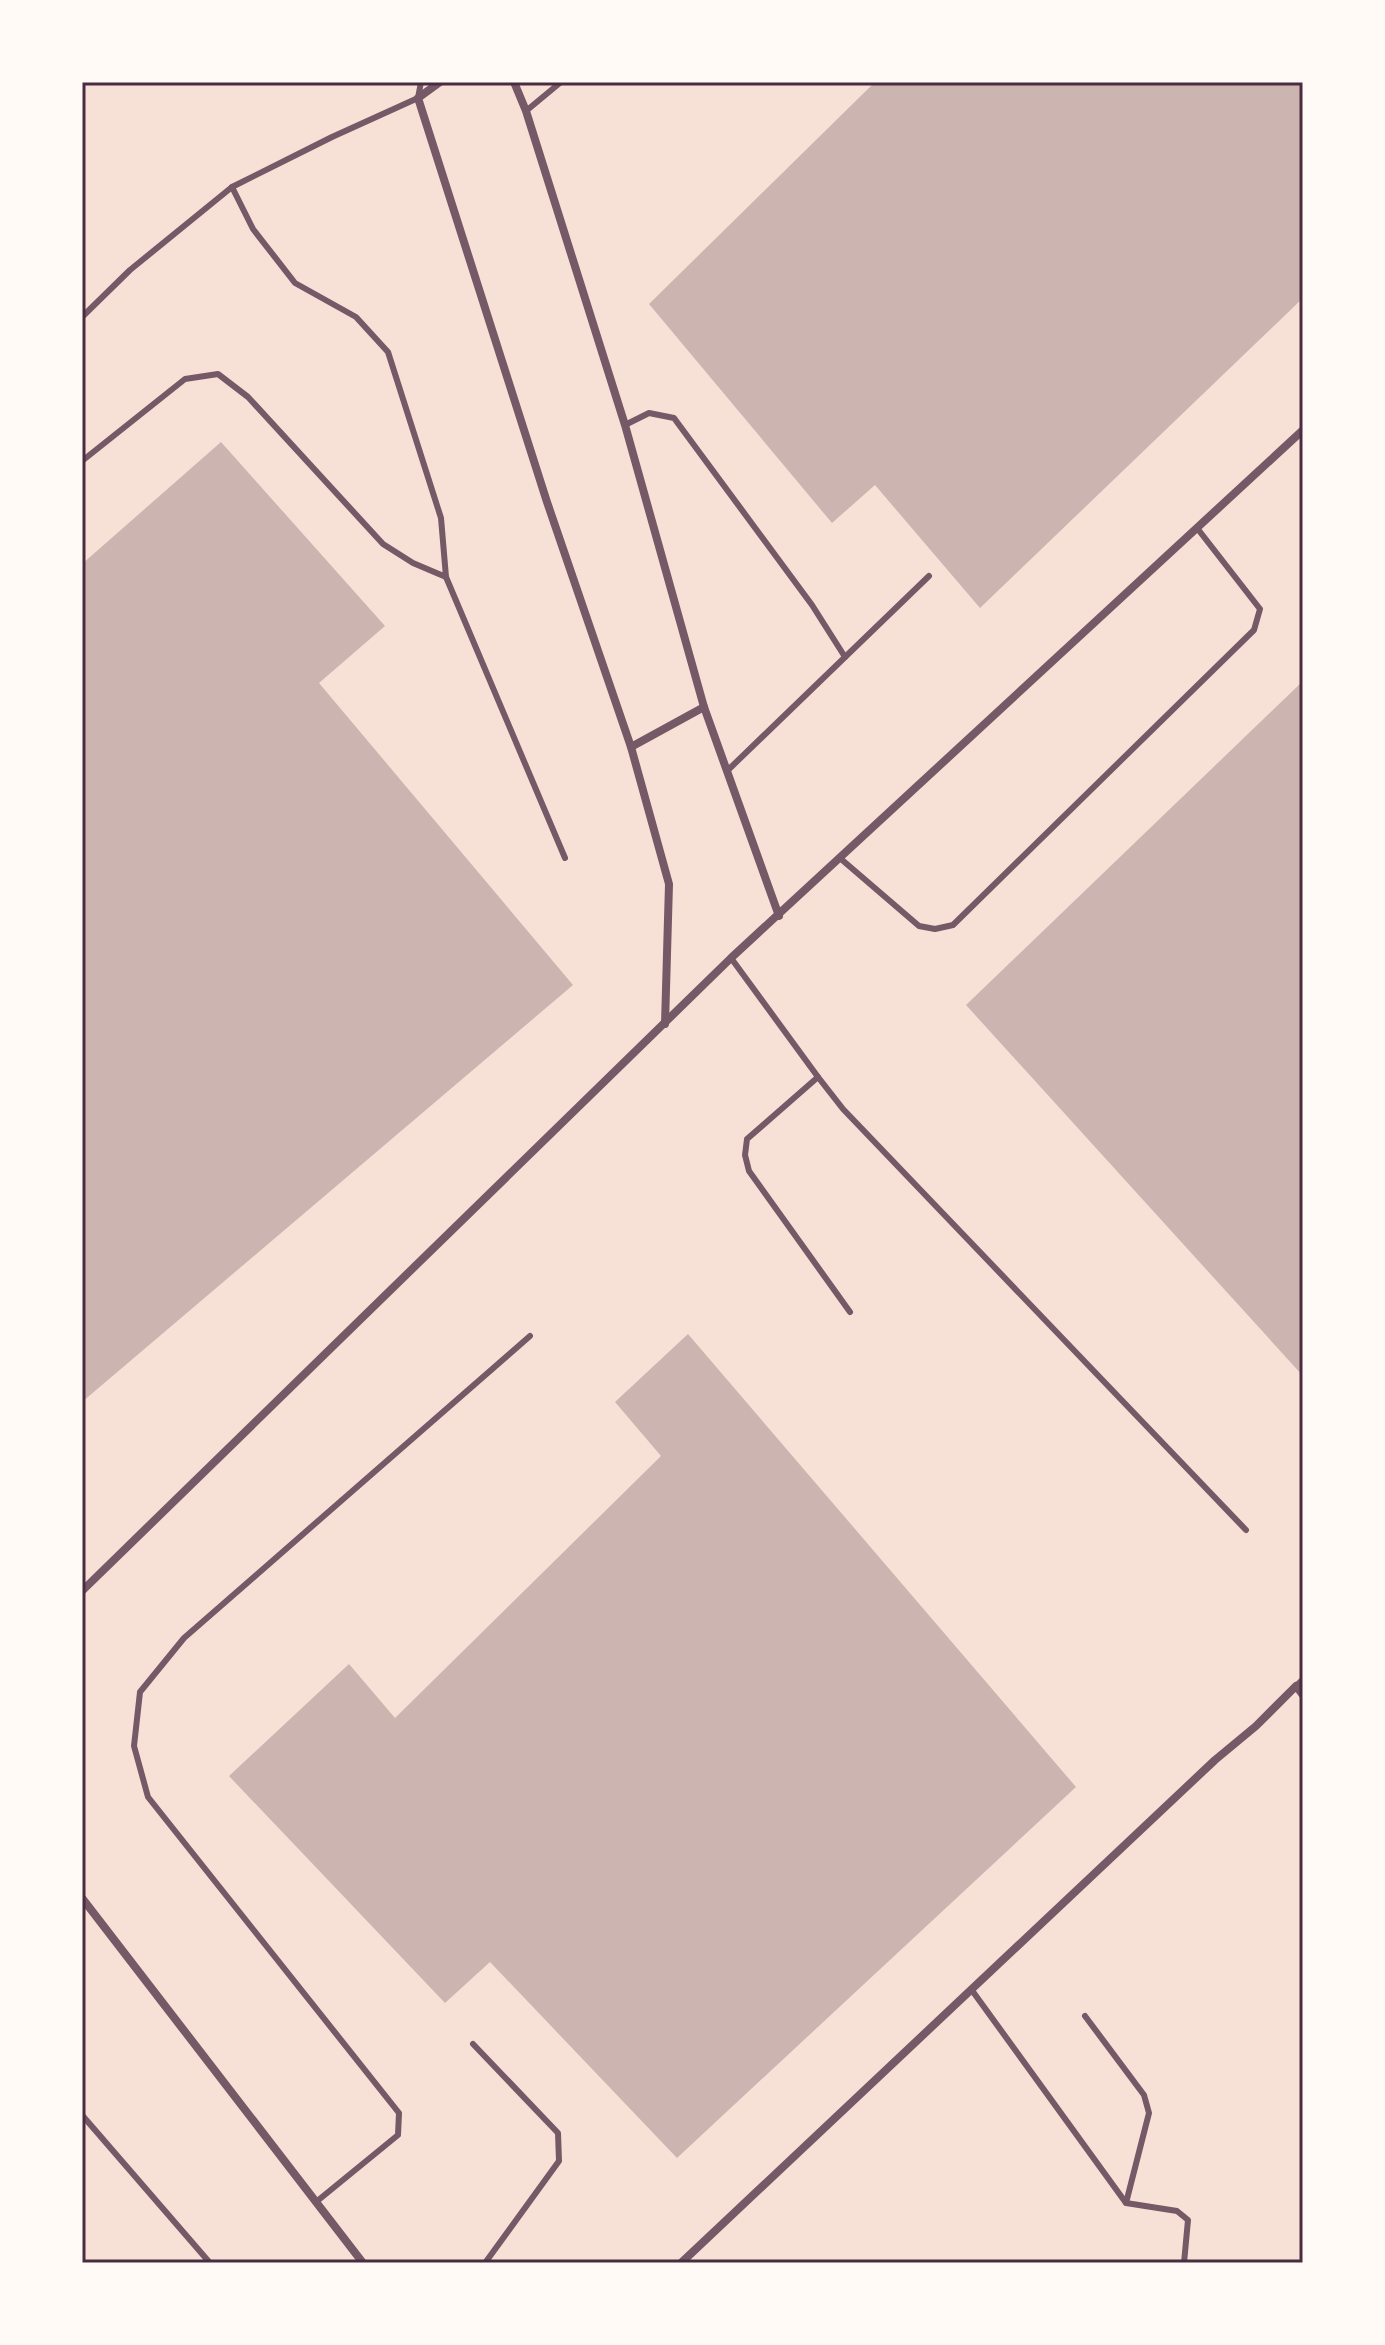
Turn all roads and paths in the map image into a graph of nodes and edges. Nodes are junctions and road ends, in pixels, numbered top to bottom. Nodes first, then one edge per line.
1 (421, 82) edge
2 (440, 82) edge
3 (514, 82) edge
4 (561, 82) edge
5 (418, 98) junction
6 (526, 111) junction
7 (232, 187) junction
8 (82, 317) edge
9 (625, 425) junction
10 (1303, 430) edge
11 (82, 461) edge
12 (1197, 528) junction
13 (929, 576) dead end
14 (446, 577) junction
15 (845, 657) junction
16 (704, 707) junction
17 (631, 747) junction
18 (727, 771) junction
19 (565, 858) dead end
20 (841, 859) junction
21 (779, 916) junction
22 (731, 958) junction
23 (665, 1025) junction
24 (818, 1077) junction
25 (850, 1312) dead end
26 (530, 1336) dead end
27 (1246, 1530) dead end
28 (82, 1591) edge
29 (1300, 1682) edge
30 (1303, 1695) edge
31 (82, 1898) edge
32 (971, 1989) junction
33 (1085, 2016) dead end
34 (473, 2044) dead end
35 (82, 2115) edge
36 (316, 2202) junction
37 (1126, 2203) junction
38 (210, 2263) edge
39 (363, 2263) edge
40 (485, 2263) edge
41 (681, 2263) edge
42 (1184, 2263) edge

1 - 5 lane
2 - 5 street
3 - 6 street
4 - 6 lane
5 - 7 lane
5 - 17 street
6 - 9 street
7 - 8 lane
7 - 14 lane
9 - 15 lane
9 - 16 street
10 - 12 street
11 - 14 lane
12 - 20 street
12 - 20 lane
13 - 15 lane
14 - 19 lane
15 - 18 lane
16 - 17 street
16 - 18 street
17 - 23 street
18 - 21 street
20 - 21 street
21 - 22 street
22 - 23 street
22 - 24 lane
23 - 28 street
24 - 25 lane
24 - 27 lane
26 - 36 lane
29 - 30 street
29 - 32 street
31 - 36 street
32 - 37 lane
32 - 41 street
33 - 37 lane
34 - 40 lane
35 - 38 lane
36 - 39 street
37 - 42 lane

